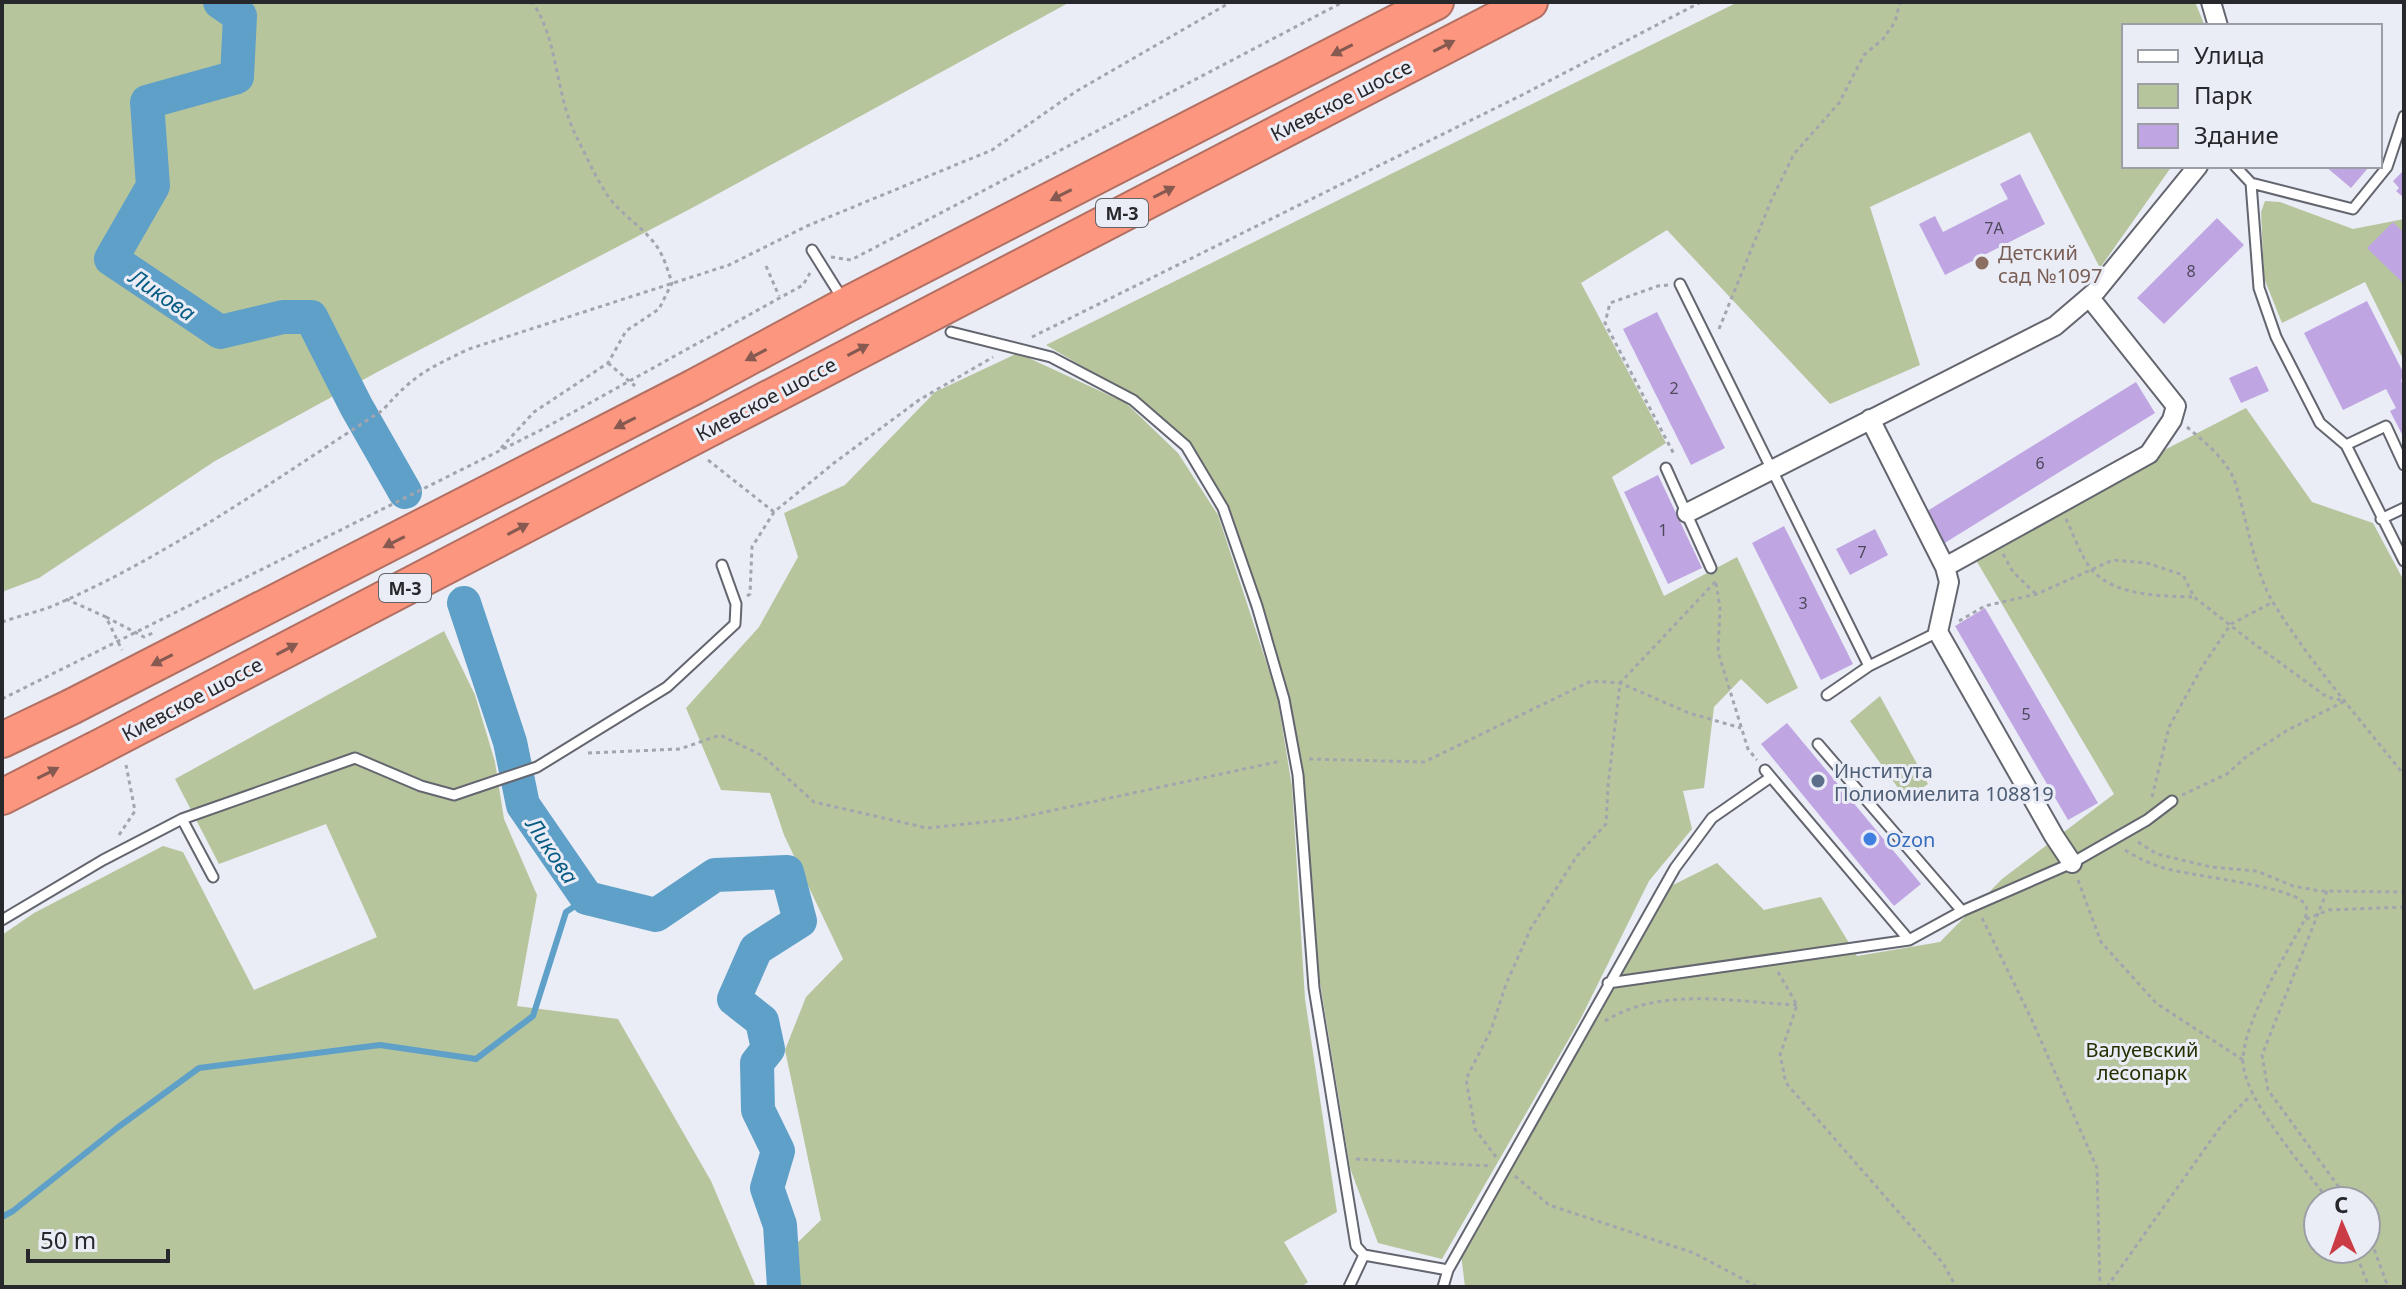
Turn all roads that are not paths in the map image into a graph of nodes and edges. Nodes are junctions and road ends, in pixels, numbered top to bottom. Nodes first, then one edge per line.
1 (1436, 2) edge
2 (1530, 2) edge
3 (2211, 2) edge
4 (2217, 24) edge
5 (2404, 116) edge
6 (2196, 168) edge
7 (2237, 168) edge
8 (2251, 183) junction
9 (812, 250) dead end
10 (1680, 284) road end
11 (2090, 298) junction
12 (846, 305) junction
13 (951, 332) dead end
14 (1870, 419) junction
15 (2346, 445) junction
16 (2404, 465) edge
17 (1773, 469) junction
18 (1667, 472) road end
19 (2404, 508) edge
20 (1687, 513) junction
21 (2381, 519) junction
22 (2404, 561) edge
23 (722, 565) dead end
24 (1945, 567) junction
25 (1711, 568) dead end
26 (1938, 632) junction
27 (1869, 666) junction
28 (1827, 695) dead end
29 (2, 740) edge
30 (1818, 744) dead end
31 (2, 797) edge
32 (2172, 801) road end
33 (182, 819) junction
34 (2072, 863) junction
35 (213, 877) dead end
36 (1962, 911) junction
37 (2, 920) edge
38 (1909, 940) junction
39 (1608, 983) junction
40 (1364, 1255) junction
41 (1448, 1270) junction
42 (1349, 1287) edge
43 (1443, 1287) edge

1 -> 12 highway, М-3
31 -> 2 highway, Киевское шоссе / М-3, bridge
3 - 4 street
5 - 8 lane
6 - 11 street
7 - 8 lane
8 - 15 lane
9 - 12 lane
10 - 17 lane
11 - 14 street
11 - 24 street
12 -> 29 highway, М-3, bridge
13 - 40 lane
14 - 17 street
14 - 24 street
15 - 16 lane
15 - 21 lane
17 - 20 street
17 - 27 lane
18 - 20 lane
19 - 21 lane
20 - 25 lane
21 - 22 lane
23 - 33 lane
24 - 26 street
26 - 27 lane
26 - 34 street
27 - 28 lane
30 - 36 lane
32 - 34 lane
33 - 35 lane
33 - 37 lane
34 - 36 lane
36 - 38 lane
38 - 39 lane
38 - 39 lane
39 - 41 lane
40 - 41 lane
40 - 42 lane
41 - 43 lane

